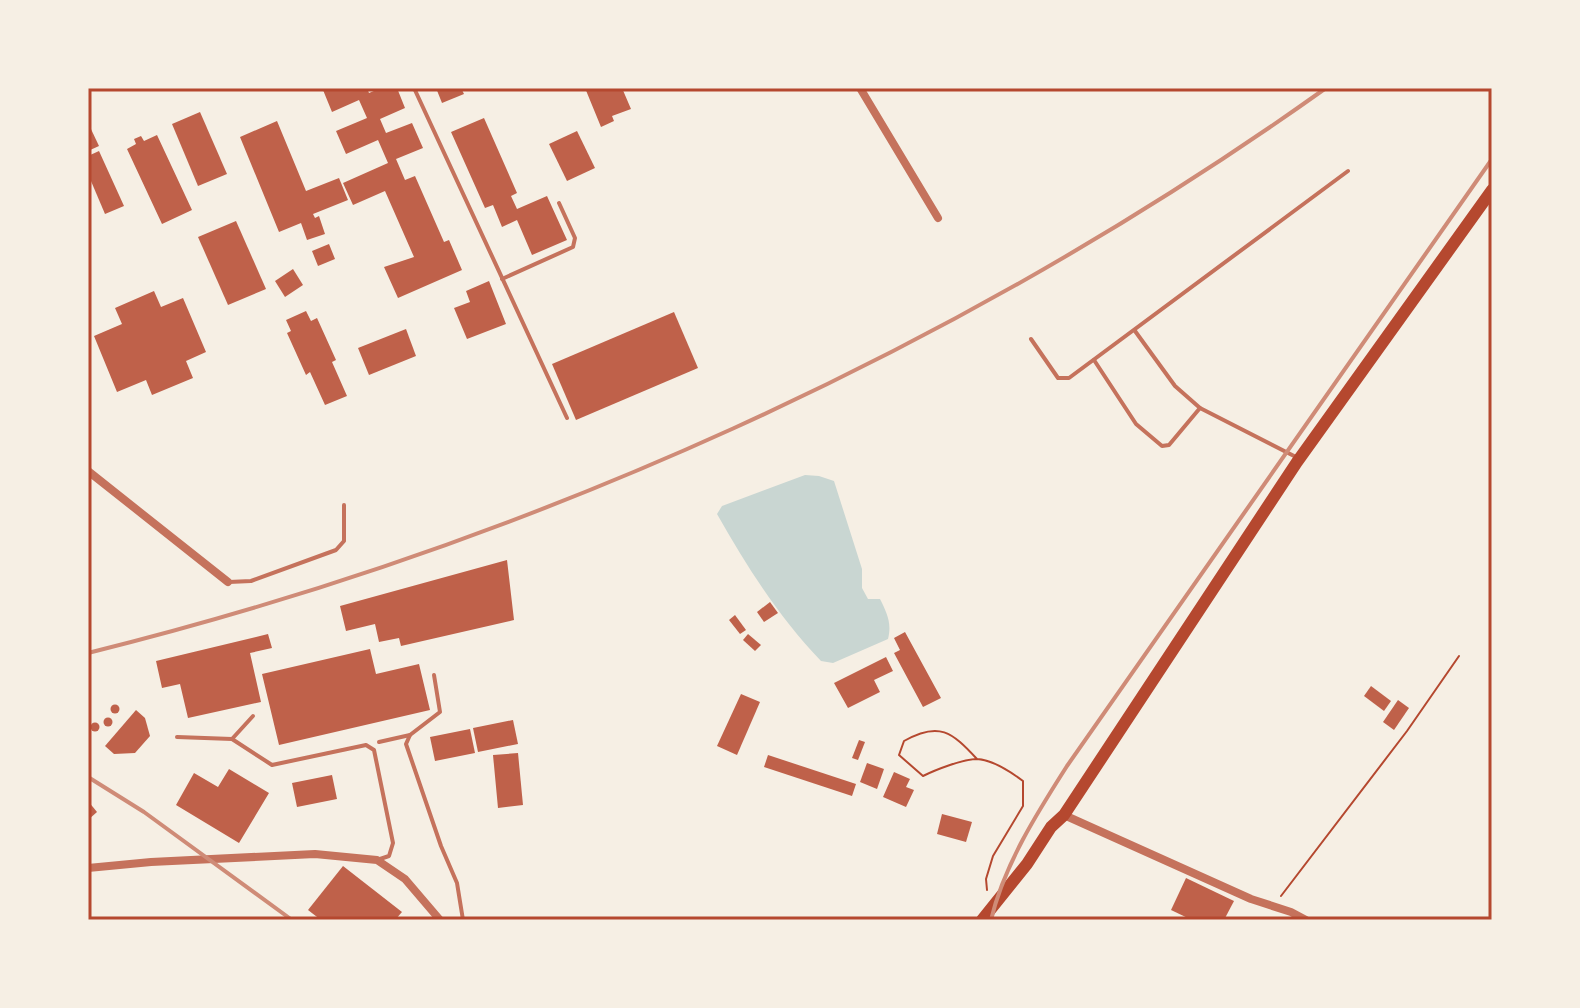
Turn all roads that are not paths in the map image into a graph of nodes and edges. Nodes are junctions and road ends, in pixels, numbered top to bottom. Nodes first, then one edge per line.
1 (414, 88) edge
2 (860, 88) edge
3 (1348, 171) dead end
4 (1492, 190) edge
5 (559, 203) dead end
6 (938, 218) dead end
7 (502, 279) junction
8 (1135, 331) junction
9 (1031, 339) dead end
10 (1094, 360) junction
11 (1200, 408) junction
12 (567, 418) dead end
13 (1299, 458) junction
14 (88, 471) edge
15 (344, 505) dead end
16 (228, 582) joint
17 (434, 675) dead end
18 (253, 716) dead end
19 (410, 735) junction
20 (177, 737) dead end
21 (232, 739) junction
22 (394, 739) junction
23 (379, 742) junction
24 (406, 744) junction
25 (366, 745) junction
26 (374, 750) junction
27 (1064, 815) junction
28 (377, 860) junction
29 (88, 868) edge
30 (985, 916) edge
31 (440, 920) edge
32 (463, 920) edge
33 (1306, 920) edge

1 - 7 lane
2 - 6 street
3 - 8 lane
4 - 13 main road
5 - 7 lane
7 - 12 lane
8 - 10 lane
8 - 11 lane
9 - 10 lane
10 - 11 lane
11 - 13 lane
13 - 27 main road
14 - 16 street
15 - 16 lane
17 - 19 lane
18 - 21 lane
19 - 22 lane
19 - 24 lane
20 - 21 lane
21 - 25 lane
22 - 23 lane
22 - 24 lane
23 - 25 lane
23 - 26 lane
24 - 32 lane
25 - 26 lane
26 - 28 lane
27 - 30 main road
27 - 33 street
28 - 29 street
28 - 31 street

